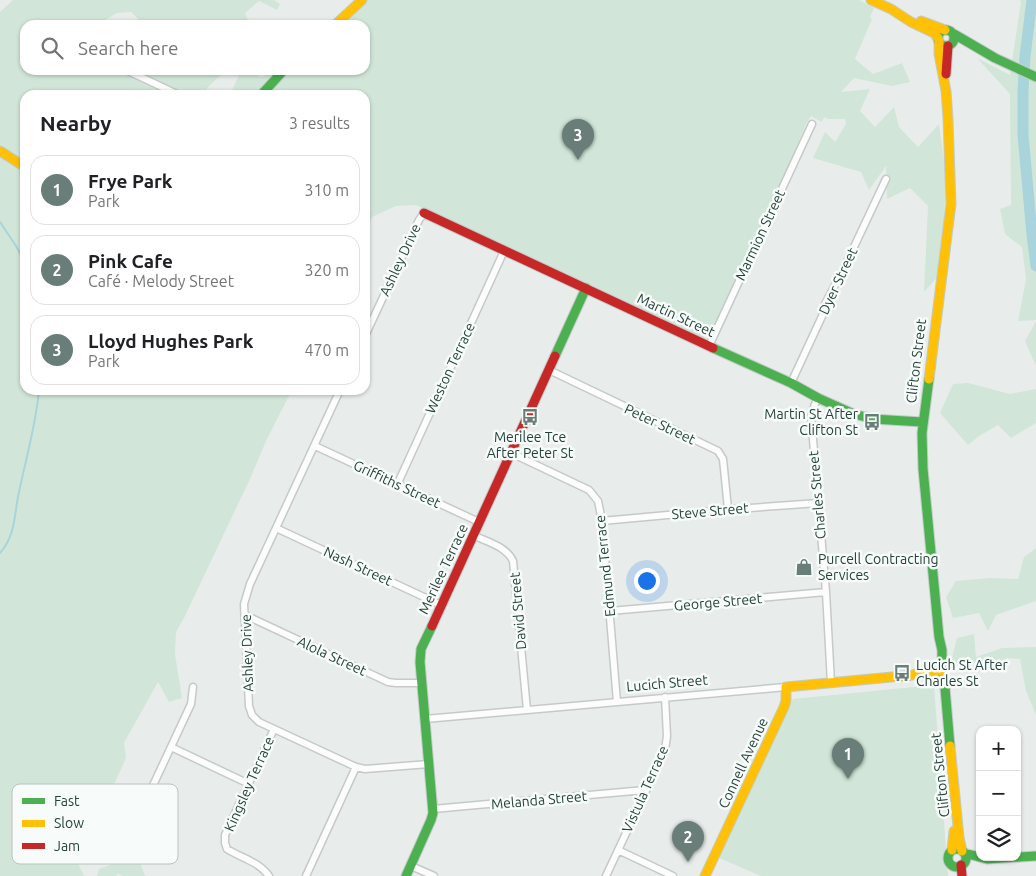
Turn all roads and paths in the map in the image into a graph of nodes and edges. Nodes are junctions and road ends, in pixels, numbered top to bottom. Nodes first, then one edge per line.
1 (362, 0) edge
2 (871, 0) edge
3 (891, 10) junction
4 (340, 20) edge
5 (945, 30) junction
6 (954, 34) junction
7 (938, 39) junction
8 (949, 45) junction
9 (999, 60) junction
10 (137, 75) edge
11 (279, 75) edge
12 (1036, 78) edge
13 (946, 89) junction
14 (168, 90) edge
15 (266, 90) edge
16 (812, 124) dead end
17 (0, 151) edge
18 (20, 164) edge
19 (886, 179) dead end
20 (424, 213) joint
21 (504, 251) junction
22 (586, 288) junction
23 (370, 325) edge
24 (709, 346) junction
25 (548, 370) junction
26 (791, 383) junction
27 (338, 395) edge
28 (818, 398) junction
29 (922, 422) junction
30 (315, 446) junction
31 (511, 453) junction
32 (397, 485) junction
33 (818, 503) junction
34 (728, 510) junction
35 (602, 521) junction
36 (479, 522) junction
37 (276, 528) junction
38 (473, 535) junction
39 (826, 592) junction
40 (441, 605) junction
41 (610, 611) junction
42 (245, 615) junction
43 (940, 673) junction
44 (422, 683) junction
45 (831, 683) junction
46 (193, 687) dead end
47 (786, 687) junction
48 (665, 697) junction
49 (617, 702) junction
50 (527, 710) junction
51 (424, 719) junction
52 (274, 729) junction
53 (171, 747) junction
54 (429, 764) junction
55 (356, 767) junction
56 (154, 784) edge
57 (249, 784) junction
58 (645, 790) junction
59 (433, 809) junction
60 (618, 850) junction
61 (952, 850) junction
62 (963, 852) junction
63 (976, 856) edge
64 (1036, 856) edge
65 (1021, 857) edge
66 (983, 861) edge
67 (959, 865) junction
68 (411, 866) junction
69 (269, 876) edge
70 (306, 876) edge
71 (406, 876) edge
72 (434, 876) edge
73 (606, 876) edge
74 (673, 876) edge
75 (705, 876) edge
76 (956, 876) edge
77 (962, 876) edge

1 - 4 main road
2 - 3 main road
3 - 5 main road
3 - 7 main road
5 - 6 main road
5 - 7 main road
6 - 8 main road
6 - 9 main road
7 - 8 main road
7 - 13 main road, Clifton Street
8 - 9 main road
8 - 13 main road, Clifton Street
9 - 12 main road
10 - 14 street
11 - 15 main road
13 - 29 main road, Clifton Street
16 - 24 street, Marmion Street
17 - 18 main road
19 - 26 street, Dyer Street
20 - 21 main road, Martin Street
20 - 23 street, Ashley Drive
21 - 22 main road, Martin Street
21 - 32 street, Weston Terrace
22 - 24 main road, Martin Street
22 - 25 main road, Merilee Terrace
24 - 26 main road, Martin Street
25 - 31 main road, Merilee Terrace
25 - 34 street, Peter Street
26 - 28 main road, Martin Street
27 - 30 street, Ashley Drive
28 - 29 main road, Martin Street
28 - 33 street, Charles Street
29 - 43 main road, Clifton Street
30 - 32 street, Griffiths Street
30 - 37 street, Ashley Drive
31 - 35 street, Edmund Terrace
31 - 36 main road, Merilee Terrace
32 - 36 street, Griffiths Street
33 - 34 street, Steve Street
33 - 39 street, Charles Street
34 - 35 street, Steve Street
35 - 41 street, Edmund Terrace
36 - 38 main road, Merilee Terrace
37 - 40 street, Nash Street
37 - 42 street, Ashley Drive
38 - 40 main road, Merilee Terrace
38 - 50 street, David Street
39 - 41 street, George Street
39 - 45 street, Charles Street
40 - 44 main road, Merilee Terrace
41 - 49 street, Edmund Terrace
42 - 44 street, Alola Street
42 - 52 street, Ashley Drive
43 - 45 main road, Lucich Street
43 - 61 main road, Clifton Street
43 - 62 main road, Clifton Street
44 - 51 main road, Merilee Terrace
45 - 47 main road, Lucich Street
46 - 53 street
47 - 48 street, Lucich Street
47 - 75 main road, Connell Avenue
48 - 49 street, Lucich Street
48 - 58 street, Vistula Terrace
49 - 50 street, Lucich Street
50 - 51 street, Lucich Street
51 - 54 main road, Merilee Terrace
52 - 55 street, Ashley Drive
52 - 57 street, Kingsley Terrace
53 - 56 street
53 - 57 street
54 - 55 street, Ashley Drive
54 - 59 main road, Merilee Terrace
55 - 70 street
57 - 69 street, Kingsley Terrace
58 - 59 street, Melanda Street
58 - 60 street, Vistula Terrace
59 - 68 main road, Merilee Terrace
60 - 73 street, Vistula Terrace
60 - 74 street
61 - 62 main road
61 - 67 main road
62 - 63 main road
62 - 67 main road
64 - 65 main road
66 - 67 main road
67 - 76 main road
67 - 77 main road
68 - 71 main road, Merilee Terrace
68 - 72 street

